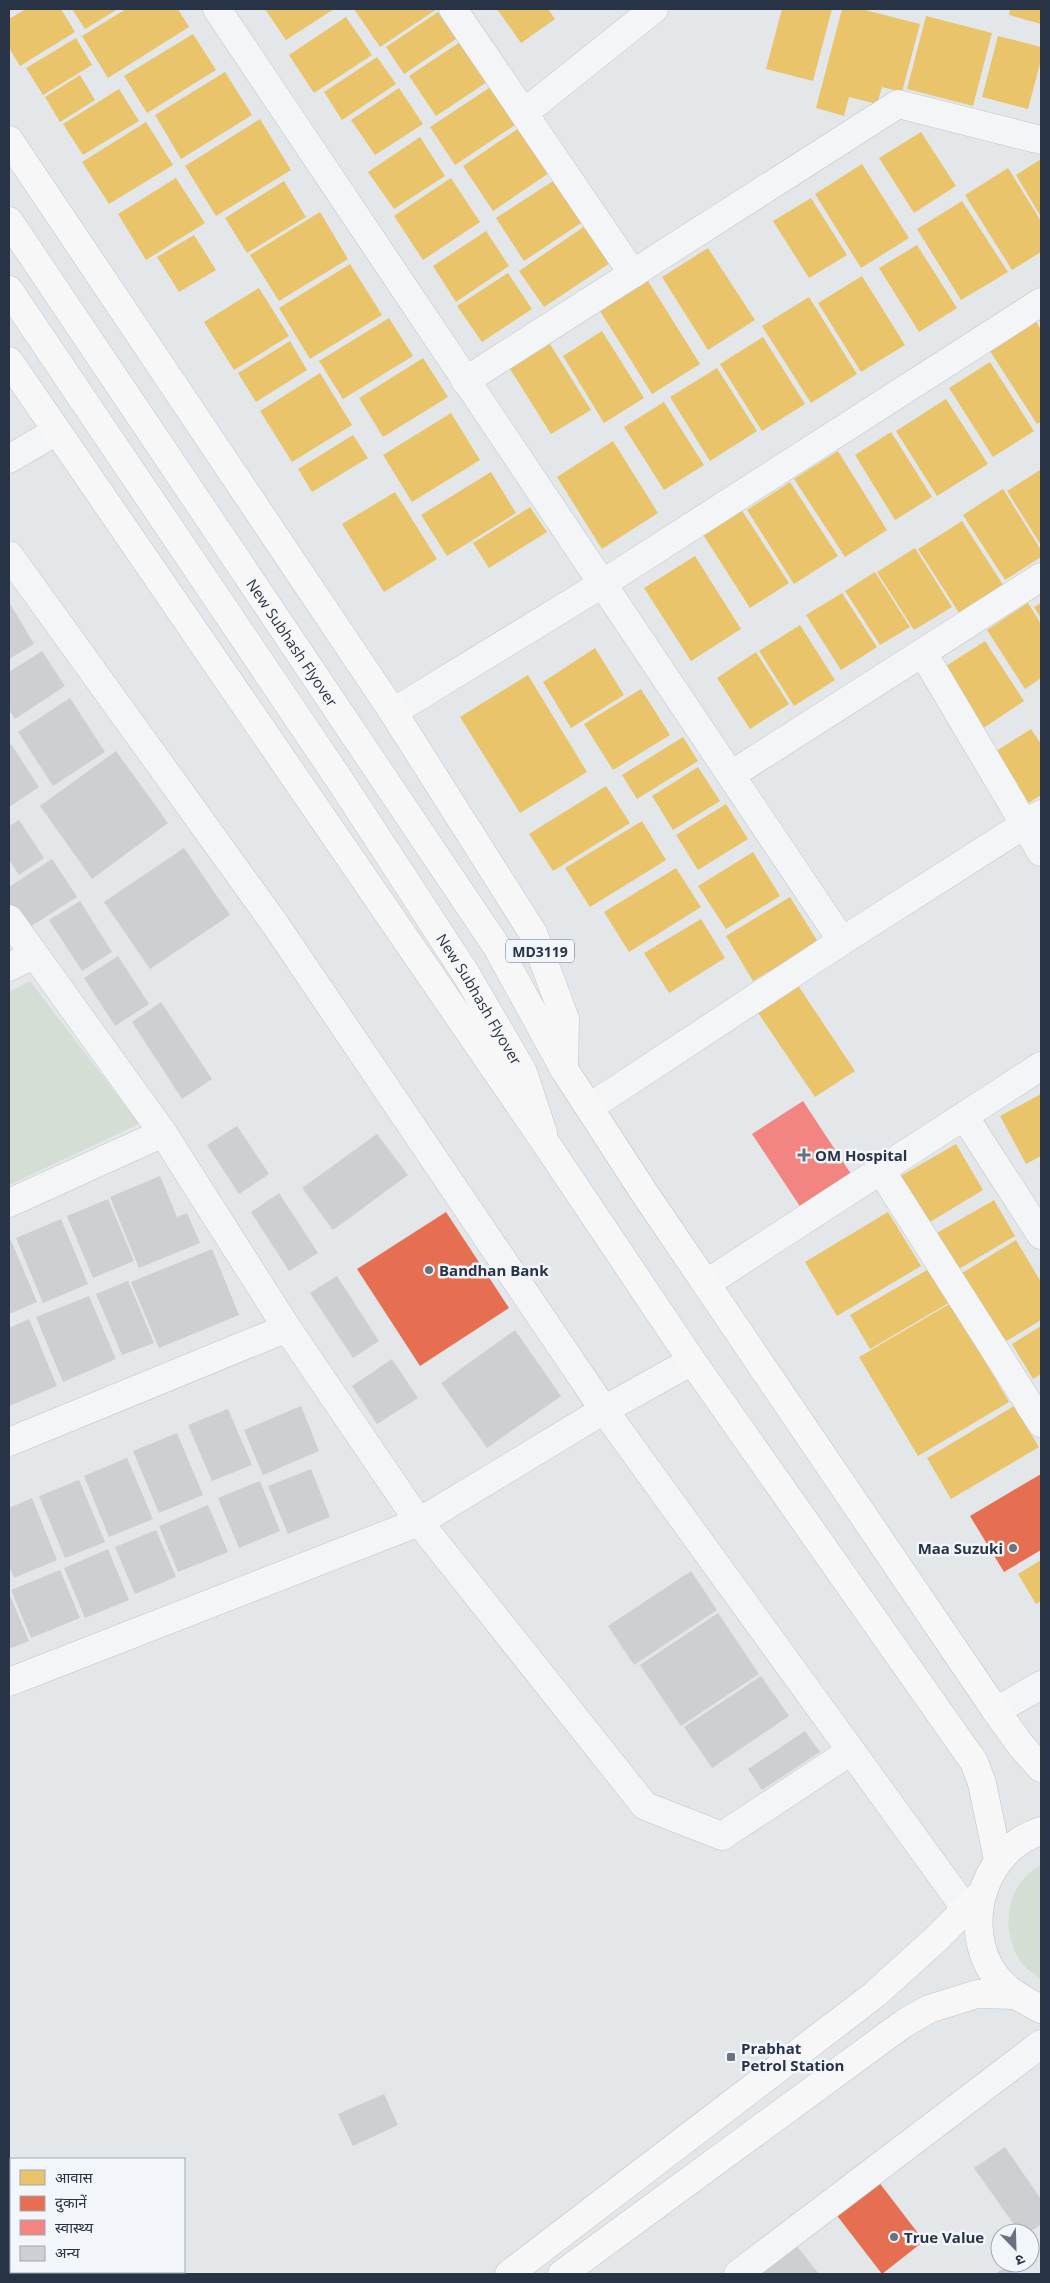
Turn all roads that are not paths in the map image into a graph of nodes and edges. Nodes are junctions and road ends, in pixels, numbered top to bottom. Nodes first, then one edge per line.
1 (217, 9) edge
2 (453, 9) edge
3 (654, 9) edge
4 (524, 113) junction
5 (9, 140) edge
6 (1041, 140) edge
7 (9, 221) edge
8 (634, 274) junction
9 (9, 290) edge
10 (1041, 302) edge
11 (9, 361) edge
12 (465, 381) junction
13 (55, 432) junction
14 (9, 459) edge
15 (9, 555) edge
16 (1041, 577) edge
17 (602, 584) junction
18 (923, 652) junction
19 (393, 712) junction
20 (731, 775) junction
21 (1033, 819) edge
22 (1041, 852) edge
23 (9, 919) edge
24 (842, 941) junction
25 (33, 955) junction
26 (9, 968) edge
27 (1041, 1066) edge
28 (564, 1069) junction
29 (590, 1107) junction
30 (964, 1116) junction
31 (163, 1133) junction
32 (547, 1145) junction
33 (880, 1169) junction
34 (9, 1203) edge
35 (1041, 1235) edge
36 (707, 1283) junction
37 (287, 1328) junction
38 (692, 1361) junction
39 (604, 1410) junction
40 (1041, 1423) edge
41 (9, 1442) edge
42 (419, 1522) junction
43 (9, 1682) edge
44 (1041, 1685) edge
45 (996, 1711) junction
46 (851, 1751) junction
47 (1041, 1768) edge
48 (1041, 1831) edge
49 (998, 1860) junction
50 (973, 1901) junction
51 (1014, 1995) junction
52 (1041, 2009) edge
53 (1041, 2044) edge
54 (509, 2274) edge
55 (562, 2274) edge
56 (738, 2274) edge

1 - 12 street
2 - 4 street
3 - 4 street
4 - 8 street
5 - 19 main road, MD3119
6 - 8 street
7 - 28 main road, New Subhash Flyover
8 - 12 street
9 - 32 main road, New Subhash Flyover
10 - 17 street
11 - 13 main road
12 - 17 street
13 - 14 street
13 - 32 main road
15 - 39 street
16 - 18 street
17 - 19 street
17 - 20 street
18 - 20 street
18 - 21 street
19 - 28 main road, MD3119
20 - 24 street
21 - 22 street
21 - 24 street
23 - 25 street
24 - 29 street
25 - 26 street
25 - 31 street
27 - 30 street
28 - 29 main road, New Subhash Flyover
29 - 36 main road, New Subhash Flyover
30 - 33 street
30 - 35 street
31 - 34 street
31 - 37 street
32 - 38 main road
33 - 36 street
33 - 40 street
36 - 45 main road, New Subhash Flyover
37 - 41 street
37 - 42 street
38 - 39 street
38 - 49 main road
39 - 42 street
39 - 46 street
42 - 43 street
42 - 46 street
44 - 45 street
45 - 47 main road, New Subhash Flyover
46 - 50 street
48 - 49 main road
49 - 50 main road
50 - 51 main road
50 - 54 main road
51 - 52 main road
51 - 55 main road
53 - 56 street

